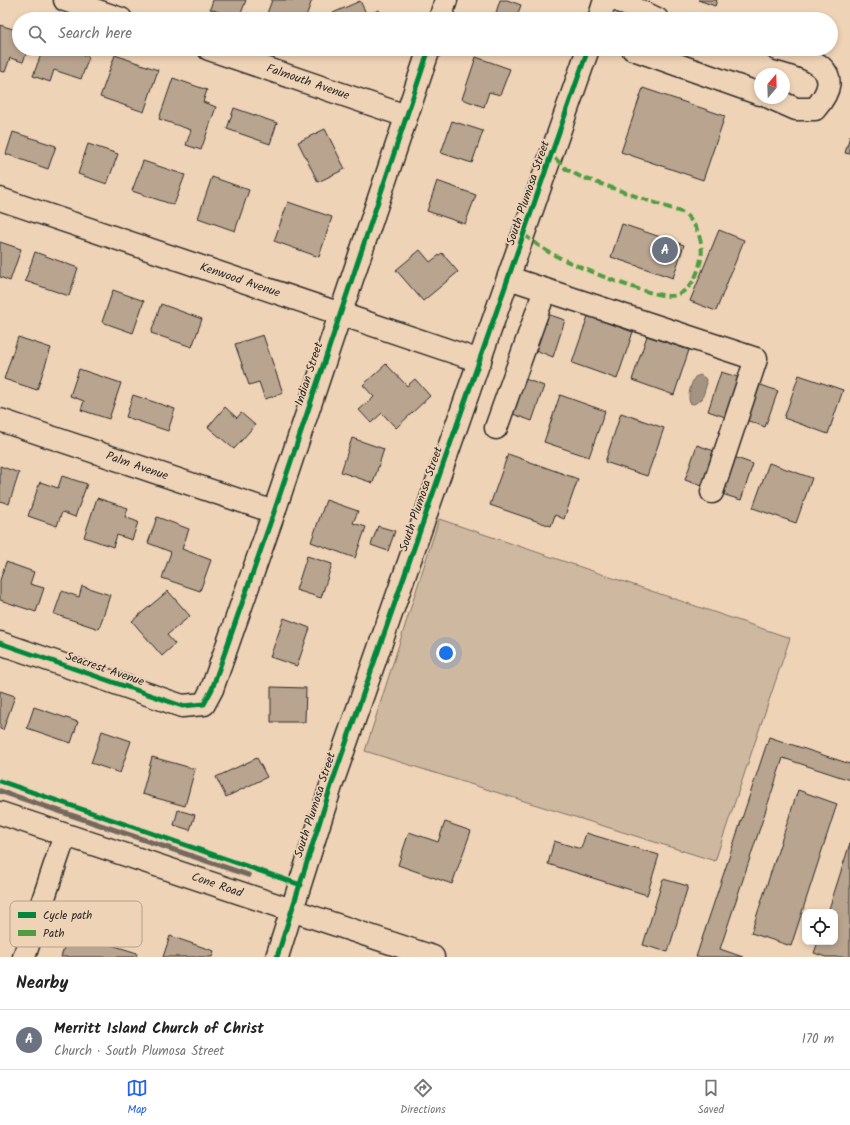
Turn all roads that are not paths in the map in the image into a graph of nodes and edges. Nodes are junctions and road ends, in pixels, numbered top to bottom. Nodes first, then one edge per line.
1 (65, 0) edge
2 (446, 0) edge
3 (605, 0) edge
4 (617, 0) edge
5 (100, 12) edge
6 (442, 12) edge
7 (601, 12) edge
8 (642, 12) edge
9 (230, 56) edge
10 (427, 56) edge
11 (586, 56) edge
12 (653, 56) edge
13 (801, 56) edge
14 (754, 92) edge
15 (785, 104) edge
16 (406, 116) junction
17 (0, 199) edge
18 (509, 278) junction
19 (545, 290) junction
20 (340, 313) junction
21 (480, 361) junction
22 (0, 420) edge
23 (496, 428) dead end
24 (712, 492) dead end
25 (274, 512) junction
26 (0, 644) edge
27 (204, 704) joint
28 (0, 813) edge
29 (65, 835) junction
30 (43, 901) edge
31 (292, 911) junction
32 (27, 947) edge
33 (24, 957) edge
34 (277, 957) edge
35 (434, 957) edge

1 - 5 street
2 - 6 street
3 - 7 street
4 - 8 street
9 - 16 street, Falmouth Avenue
10 - 16 street, Indian Street
11 - 18 street, South Plumosa Street
12 - 14 street
13 - 15 street
16 - 20 street, Indian Street
17 - 20 street, Kenwood Avenue
18 - 19 street
18 - 21 street, South Plumosa Street
19 - 23 street
19 - 24 street
20 - 21 street, Kenwood Avenue
20 - 25 street, Indian Street
21 - 31 street, South Plumosa Street
22 - 25 street, Palm Avenue
25 - 27 street, Indian Street
26 - 27 street, Seacrest Avenue
28 - 29 street, Cone Road
29 - 30 street
29 - 31 street, Cone Road
31 - 34 street, South Plumosa Street
31 - 35 street, Cone Road
32 - 33 street

